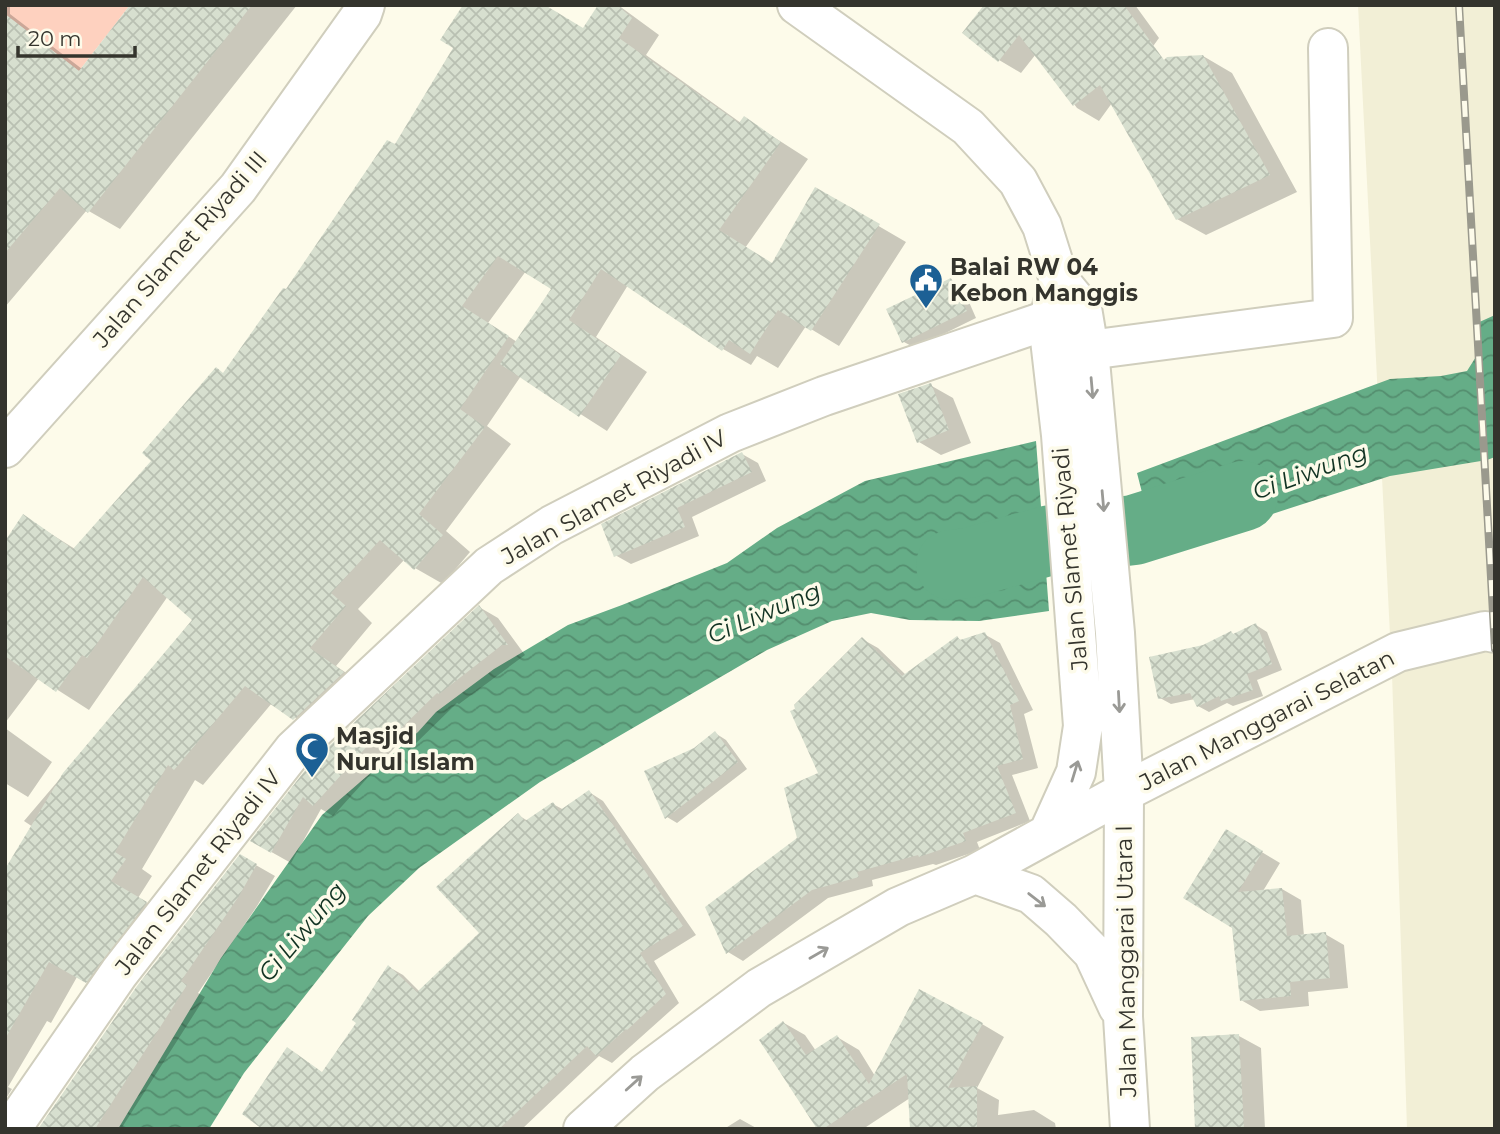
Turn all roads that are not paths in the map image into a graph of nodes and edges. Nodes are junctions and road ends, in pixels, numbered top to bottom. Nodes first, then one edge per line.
1 (365, 5) edge
2 (797, 5) edge
3 (1328, 48) dead end
4 (1063, 303) junction
5 (1089, 350) junction
6 (1078, 434) junction
7 (5, 448) edge
8 (1495, 633) edge
9 (1124, 792) junction
10 (1048, 834) junction
11 (975, 874) junction
12 (1123, 1017) junction
13 (12, 1129) edge
14 (583, 1129) edge
15 (1130, 1129) edge

1 - 7 street, Jalan Slamet Riyadi III
2 - 4 street, Jalan Slamet Riyadi
3 - 5 street
4 - 5 street, Jalan Slamet Riyadi
4 - 6 street, Jalan Slamet Riyadi
4 - 13 street, Jalan Slamet Riyadi IV
5 -> 6 street, Jalan Slamet Riyadi
6 -> 9 street, Jalan Slamet Riyadi
10 -> 6 street, Jalan Slamet Riyadi
8 - 9 street, Jalan Manggarai Selatan
9 - 10 street, Jalan Manggarai Selatan
9 - 12 street, Jalan Manggarai Utara I
10 - 11 street, Jalan Manggarai Selatan
11 -> 12 street
14 -> 11 street, Jalan Manggarai Selatan
12 - 15 street, Jalan Manggarai Utara I

